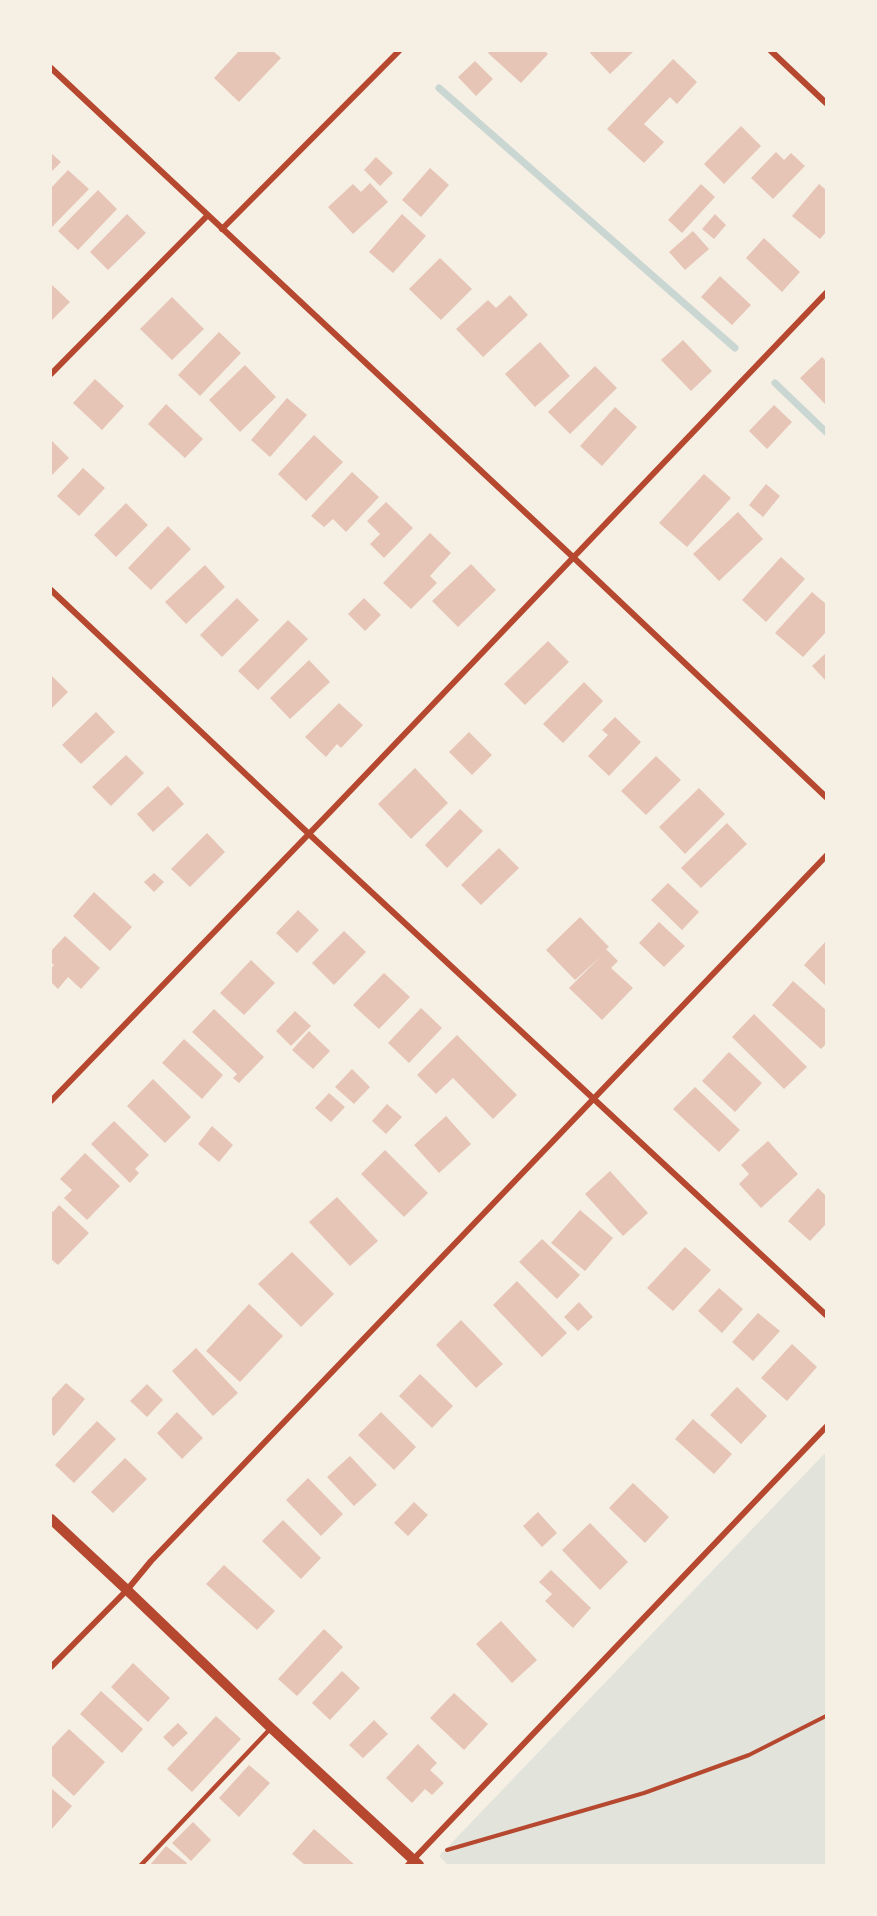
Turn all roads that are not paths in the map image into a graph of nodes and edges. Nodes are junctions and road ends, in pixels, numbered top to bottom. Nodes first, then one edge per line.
1 (399, 51) edge
2 (771, 51) edge
3 (51, 68) edge
4 (826, 103) edge
5 (207, 216) junction
6 (222, 229) junction
7 (826, 293) edge
8 (51, 374) edge
9 (574, 558) junction
10 (51, 590) edge
11 (826, 797) edge
12 (309, 834) junction
13 (826, 856) edge
14 (594, 1098) junction
15 (51, 1101) edge
16 (826, 1314) edge
17 (826, 1427) edge
18 (51, 1519) edge
19 (127, 1590) junction
20 (51, 1667) edge
21 (271, 1728) junction
22 (413, 1863) edge
23 (141, 1865) edge

1 - 6 street
2 - 4 street
3 - 5 street
5 - 6 street
5 - 8 street
6 - 9 street
7 - 9 street
9 - 11 street
9 - 12 street
10 - 12 street
12 - 14 street
12 - 15 street
13 - 14 street
14 - 16 street
14 - 19 street
17 - 22 street
18 - 19 street
19 - 20 street
19 - 21 street
21 - 22 street
21 - 23 lane

